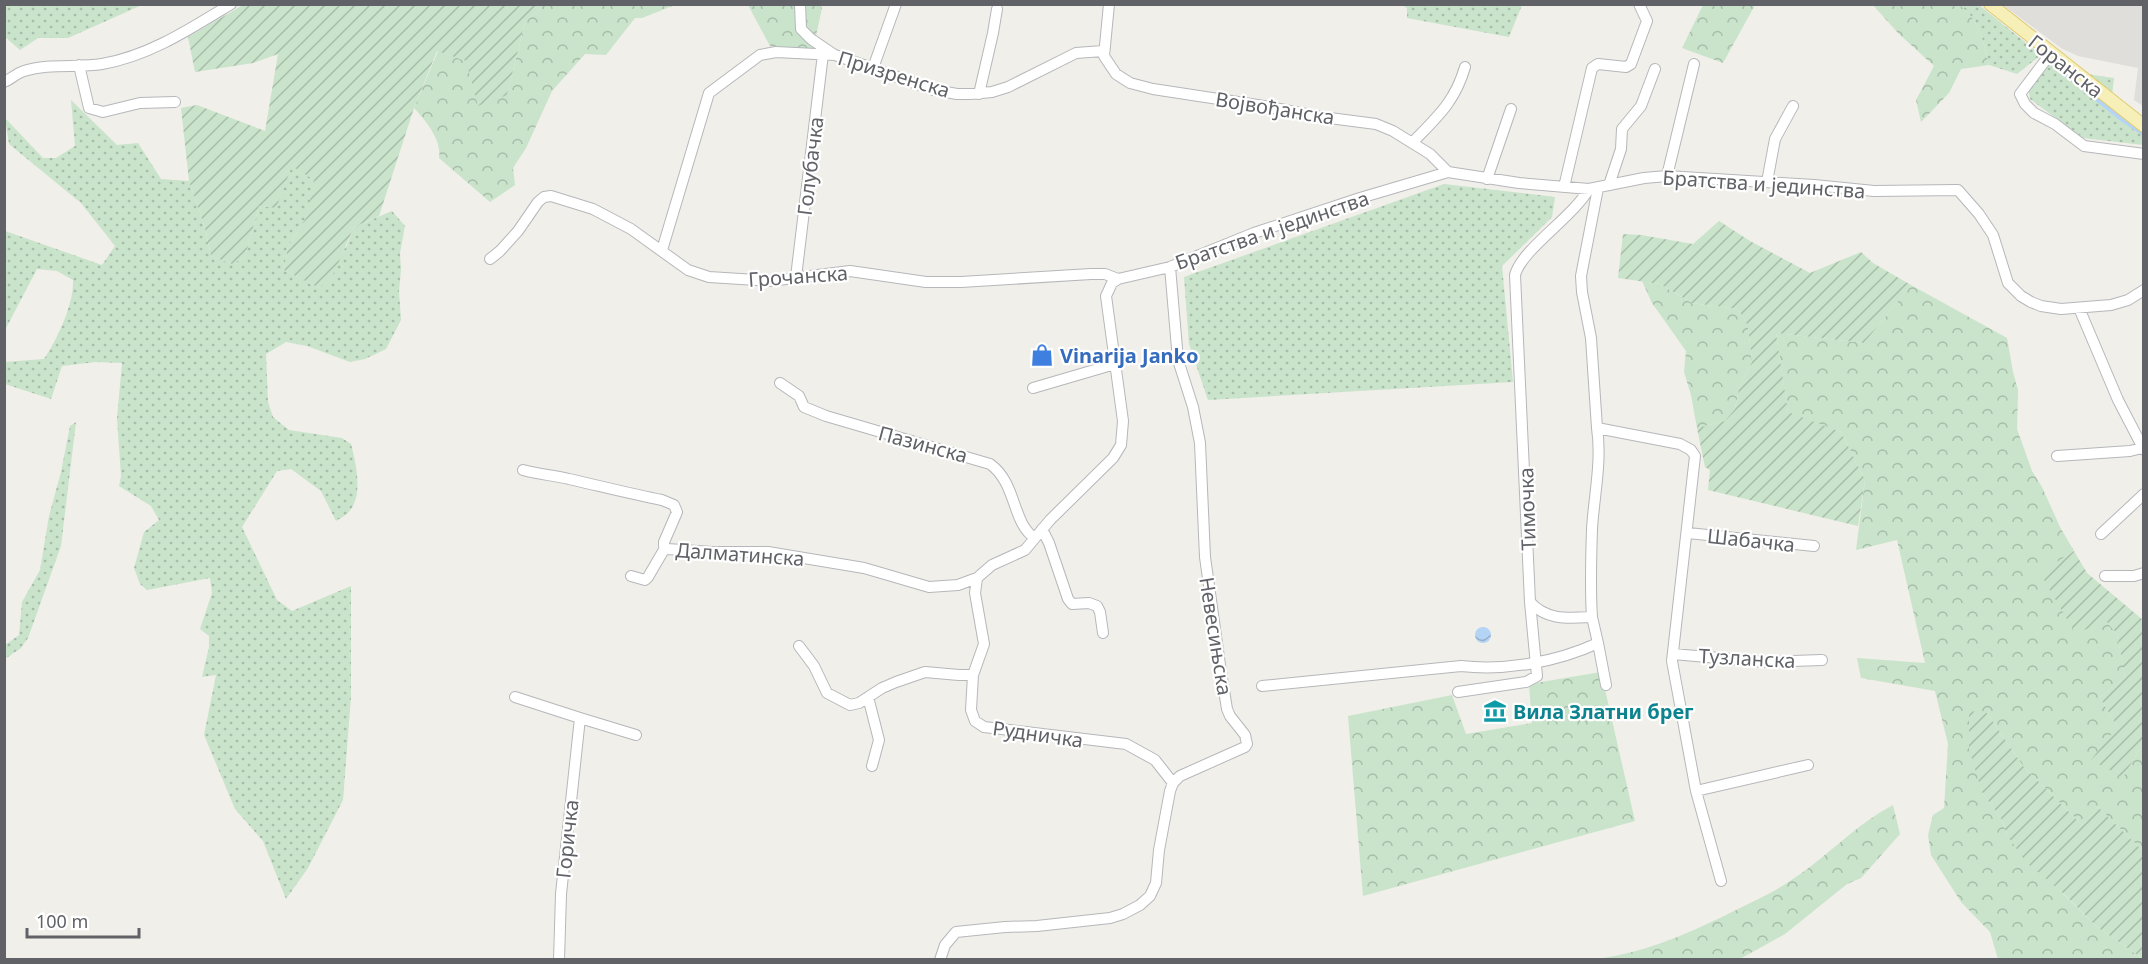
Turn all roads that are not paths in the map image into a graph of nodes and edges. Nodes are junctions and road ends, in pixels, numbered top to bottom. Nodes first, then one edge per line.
1 (231, 4) edge
2 (800, 4) edge
3 (896, 4) edge
4 (1109, 4) edge
5 (1639, 4) edge
6 (1990, 4) edge
7 (997, 9) dead end
8 (1104, 51) junction
9 (2051, 53) junction
10 (823, 54) junction
11 (839, 57) junction
12 (1694, 64) dead end
13 (79, 65) junction
14 (1465, 67) dead end
15 (873, 68) junction
16 (1655, 69) dead end
17 (4, 82) edge
18 (979, 94) junction
19 (176, 102) dead end
20 (1793, 105) dead end
21 (1511, 109) dead end
22 (2144, 126) edge
23 (1412, 143) junction
24 (2144, 154) edge
25 (1448, 172) junction
26 (1667, 176) junction
27 (1487, 179) junction
28 (1767, 182) junction
29 (1564, 187) junction
30 (1599, 187) junction
31 (662, 250) junction
32 (490, 259) dead end
33 (1170, 267) junction
34 (796, 277) junction
35 (1118, 279) junction
36 (2144, 290) edge
37 (2079, 308) junction
38 (1115, 364) junction
39 (780, 383) dead end
40 (1033, 388) dead end
41 (1597, 428) junction
42 (2140, 434) edge
43 (2143, 449) edge
44 (2057, 456) dead end
45 (523, 470) dead end
46 (2144, 494) edge
47 (1042, 529) junction
48 (1688, 533) junction
49 (2101, 534) dead end
50 (1035, 538) junction
51 (1814, 546) dead end
52 (664, 548) junction
53 (2144, 573) edge
54 (631, 576) dead end
55 (2105, 576) dead end
56 (977, 578) junction
57 (1530, 602) junction
58 (1592, 617) junction
59 (1103, 633) dead end
60 (1598, 643) junction
61 (799, 646) dead end
62 (1672, 654) junction
63 (1822, 660) dead end
64 (1536, 662) junction
65 (973, 675) junction
66 (1606, 685) dead end
67 (1262, 686) dead end
68 (1458, 692) dead end
69 (515, 697) dead end
70 (868, 697) junction
71 (580, 718) junction
72 (636, 735) dead end
73 (1808, 765) dead end
74 (872, 766) dead end
75 (1173, 783) junction
76 (1696, 791) junction
77 (1721, 881) dead end
78 (559, 960) edge
79 (940, 960) edge

1 - 13 street
2 - 11 street
3 - 15 street
4 - 8 street
5 - 29 street
6 - 9 main road, Горанска
7 - 18 street
8 - 18 street, Призренска
8 - 23 street, Војвођанска
9 - 22 main road, Горанска
9 - 24 street
10 - 11 street, Призренска
10 - 31 street, Призренска
10 - 34 street, Голубачка
11 - 15 street, Призренска
12 - 26 street
13 - 17 street
13 - 19 street
14 - 23 street
15 - 18 street, Призренска
16 - 30 street
20 - 28 street
21 - 27 street
23 - 25 street, Војвођанска
25 - 27 street, Братства и јединства
25 - 33 street, Братства и јединства
26 - 28 street, Братства и јединства
26 - 30 street, Братства и јединства
27 - 29 street, Братства и јединства
28 - 37 street, Братства и јединства
29 - 30 street, Братства и јединства
30 - 41 street
30 - 57 street, Тимочка
31 - 32 street, Грочанска
31 - 34 street, Грочанска
33 - 35 street, Братства и јединства
33 - 75 street, Невесињска
34 - 35 street, Грочанска
35 - 38 street
36 - 37 street, Братства и јединства
37 - 42 street
38 - 40 street
38 - 47 street
39 - 50 street, Пазинска
41 - 48 street
41 - 58 street
42 - 43 street
43 - 44 street
45 - 52 street, Далматинска
46 - 49 street
47 - 50 street
47 - 59 street
48 - 51 street, Шабачка
48 - 62 street
50 - 56 street
52 - 54 street
52 - 56 street, Далматинска
53 - 55 street
56 - 65 street, Рудничка
57 - 58 street
57 - 64 street, Тимочка
58 - 60 street
60 - 64 street
60 - 66 street
61 - 70 street
62 - 63 street, Тузланска
62 - 76 street
64 - 67 street
64 - 68 street
65 - 70 street
65 - 75 street, Рудничка
69 - 71 street
70 - 74 street
71 - 72 street
71 - 78 street, Горичка
73 - 76 street
75 - 79 street
76 - 77 street

